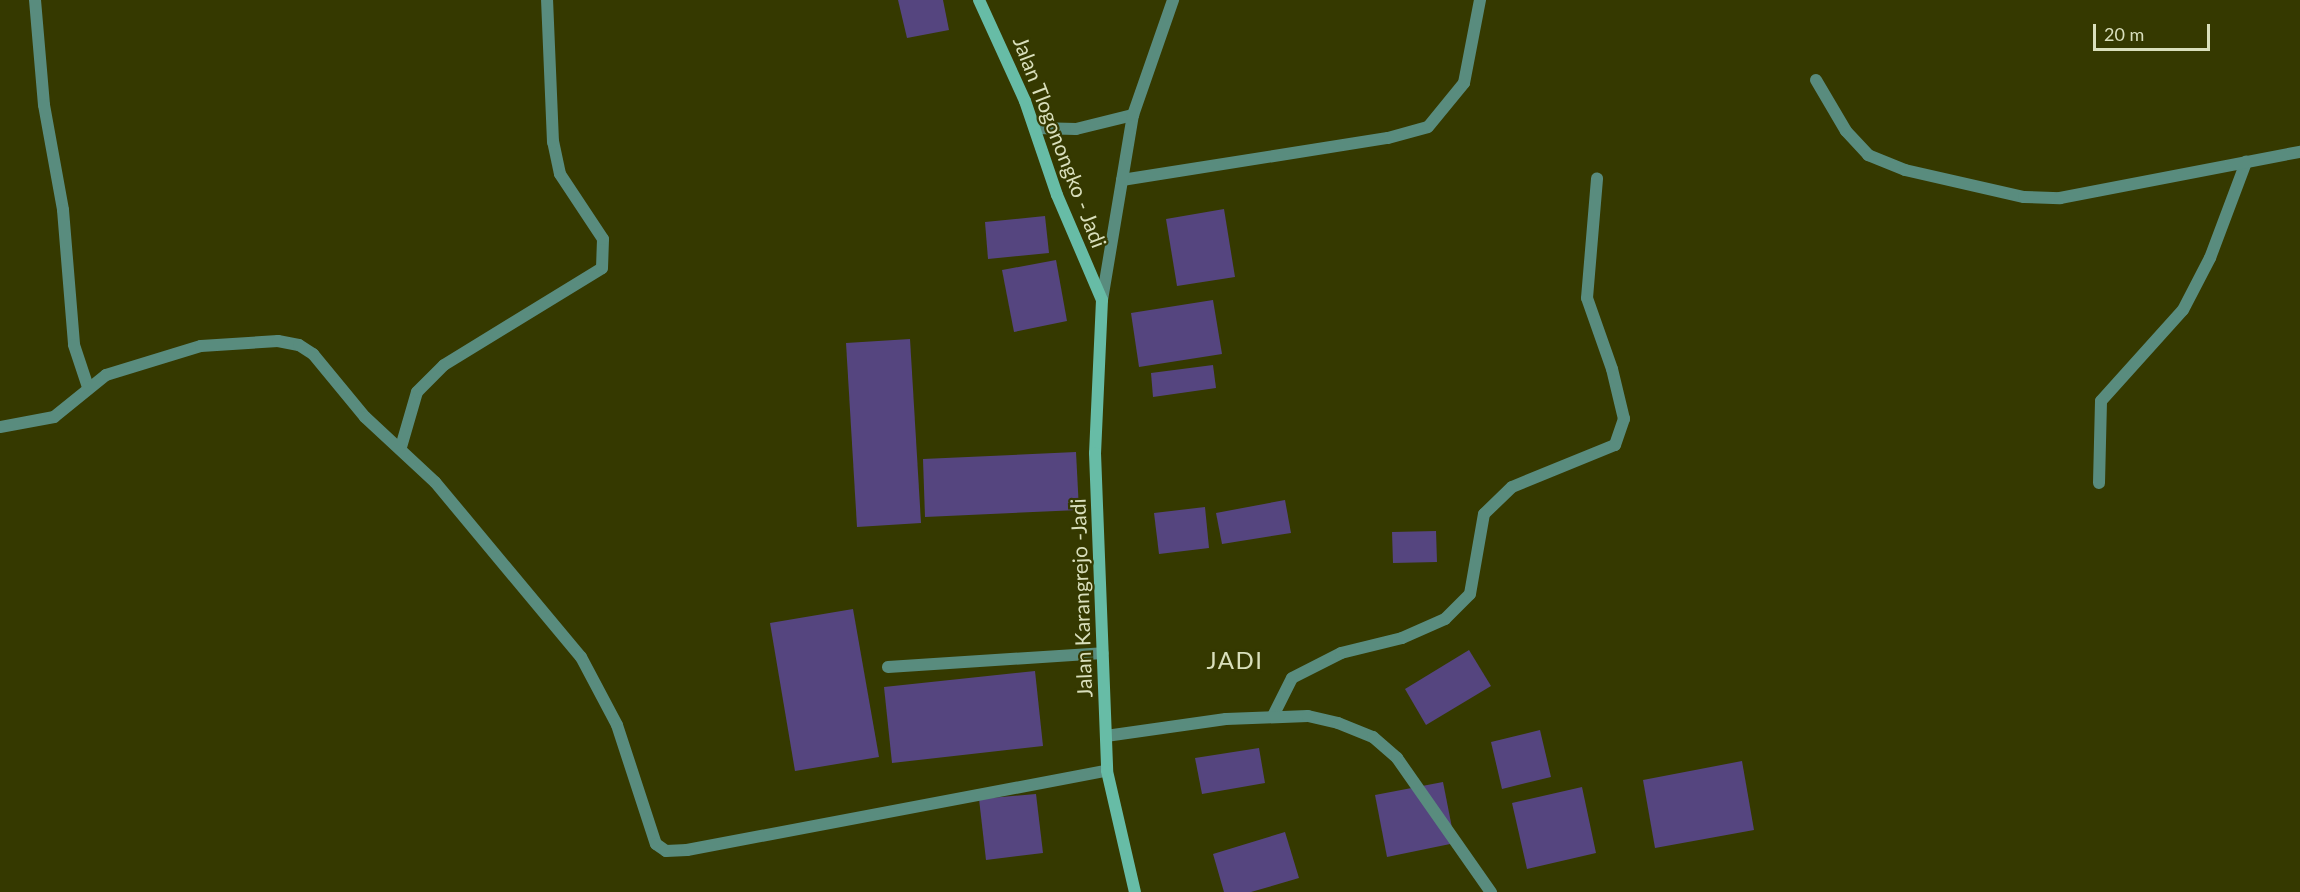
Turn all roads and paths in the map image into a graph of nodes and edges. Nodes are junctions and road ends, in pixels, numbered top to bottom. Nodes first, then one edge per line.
1 (35, 0) edge
2 (547, 0) edge
3 (979, 0) edge
4 (1173, 0) edge
5 (1480, 0) edge
6 (1816, 80) dead end
7 (1133, 115) junction
8 (1035, 128) junction
9 (2300, 152) edge
10 (2246, 162) junction
11 (1597, 178) dead end
12 (1122, 180) junction
13 (1102, 300) junction
14 (88, 387) junction
15 (0, 427) edge
16 (401, 447) junction
17 (2099, 483) dead end
18 (1103, 653) junction
19 (888, 667) dead end
20 (1273, 716) junction
21 (1106, 736) junction
22 (1107, 771) junction
23 (1135, 892) edge
24 (1491, 892) edge

1 - 14 street
2 - 16 street
3 - 8 street, Jalan Tlogonongko - Jadi
4 - 7 street
5 - 12 street
6 - 10 street
7 - 8 street
7 - 12 street
8 - 13 street, Jalan Tlogonongko - Jadi
9 - 10 street
10 - 17 street
11 - 20 street
12 - 13 street
13 - 18 street, Jalan Karangrejo -Jadi
14 - 15 street
14 - 16 street
16 - 22 street
18 - 19 street
18 - 21 street, Jalan Karangrejo -Jadi
20 - 21 street
20 - 24 street
21 - 22 street, Jalan Karangrejo -Jadi
22 - 23 street, Jalan Karangrejo -Jadi

